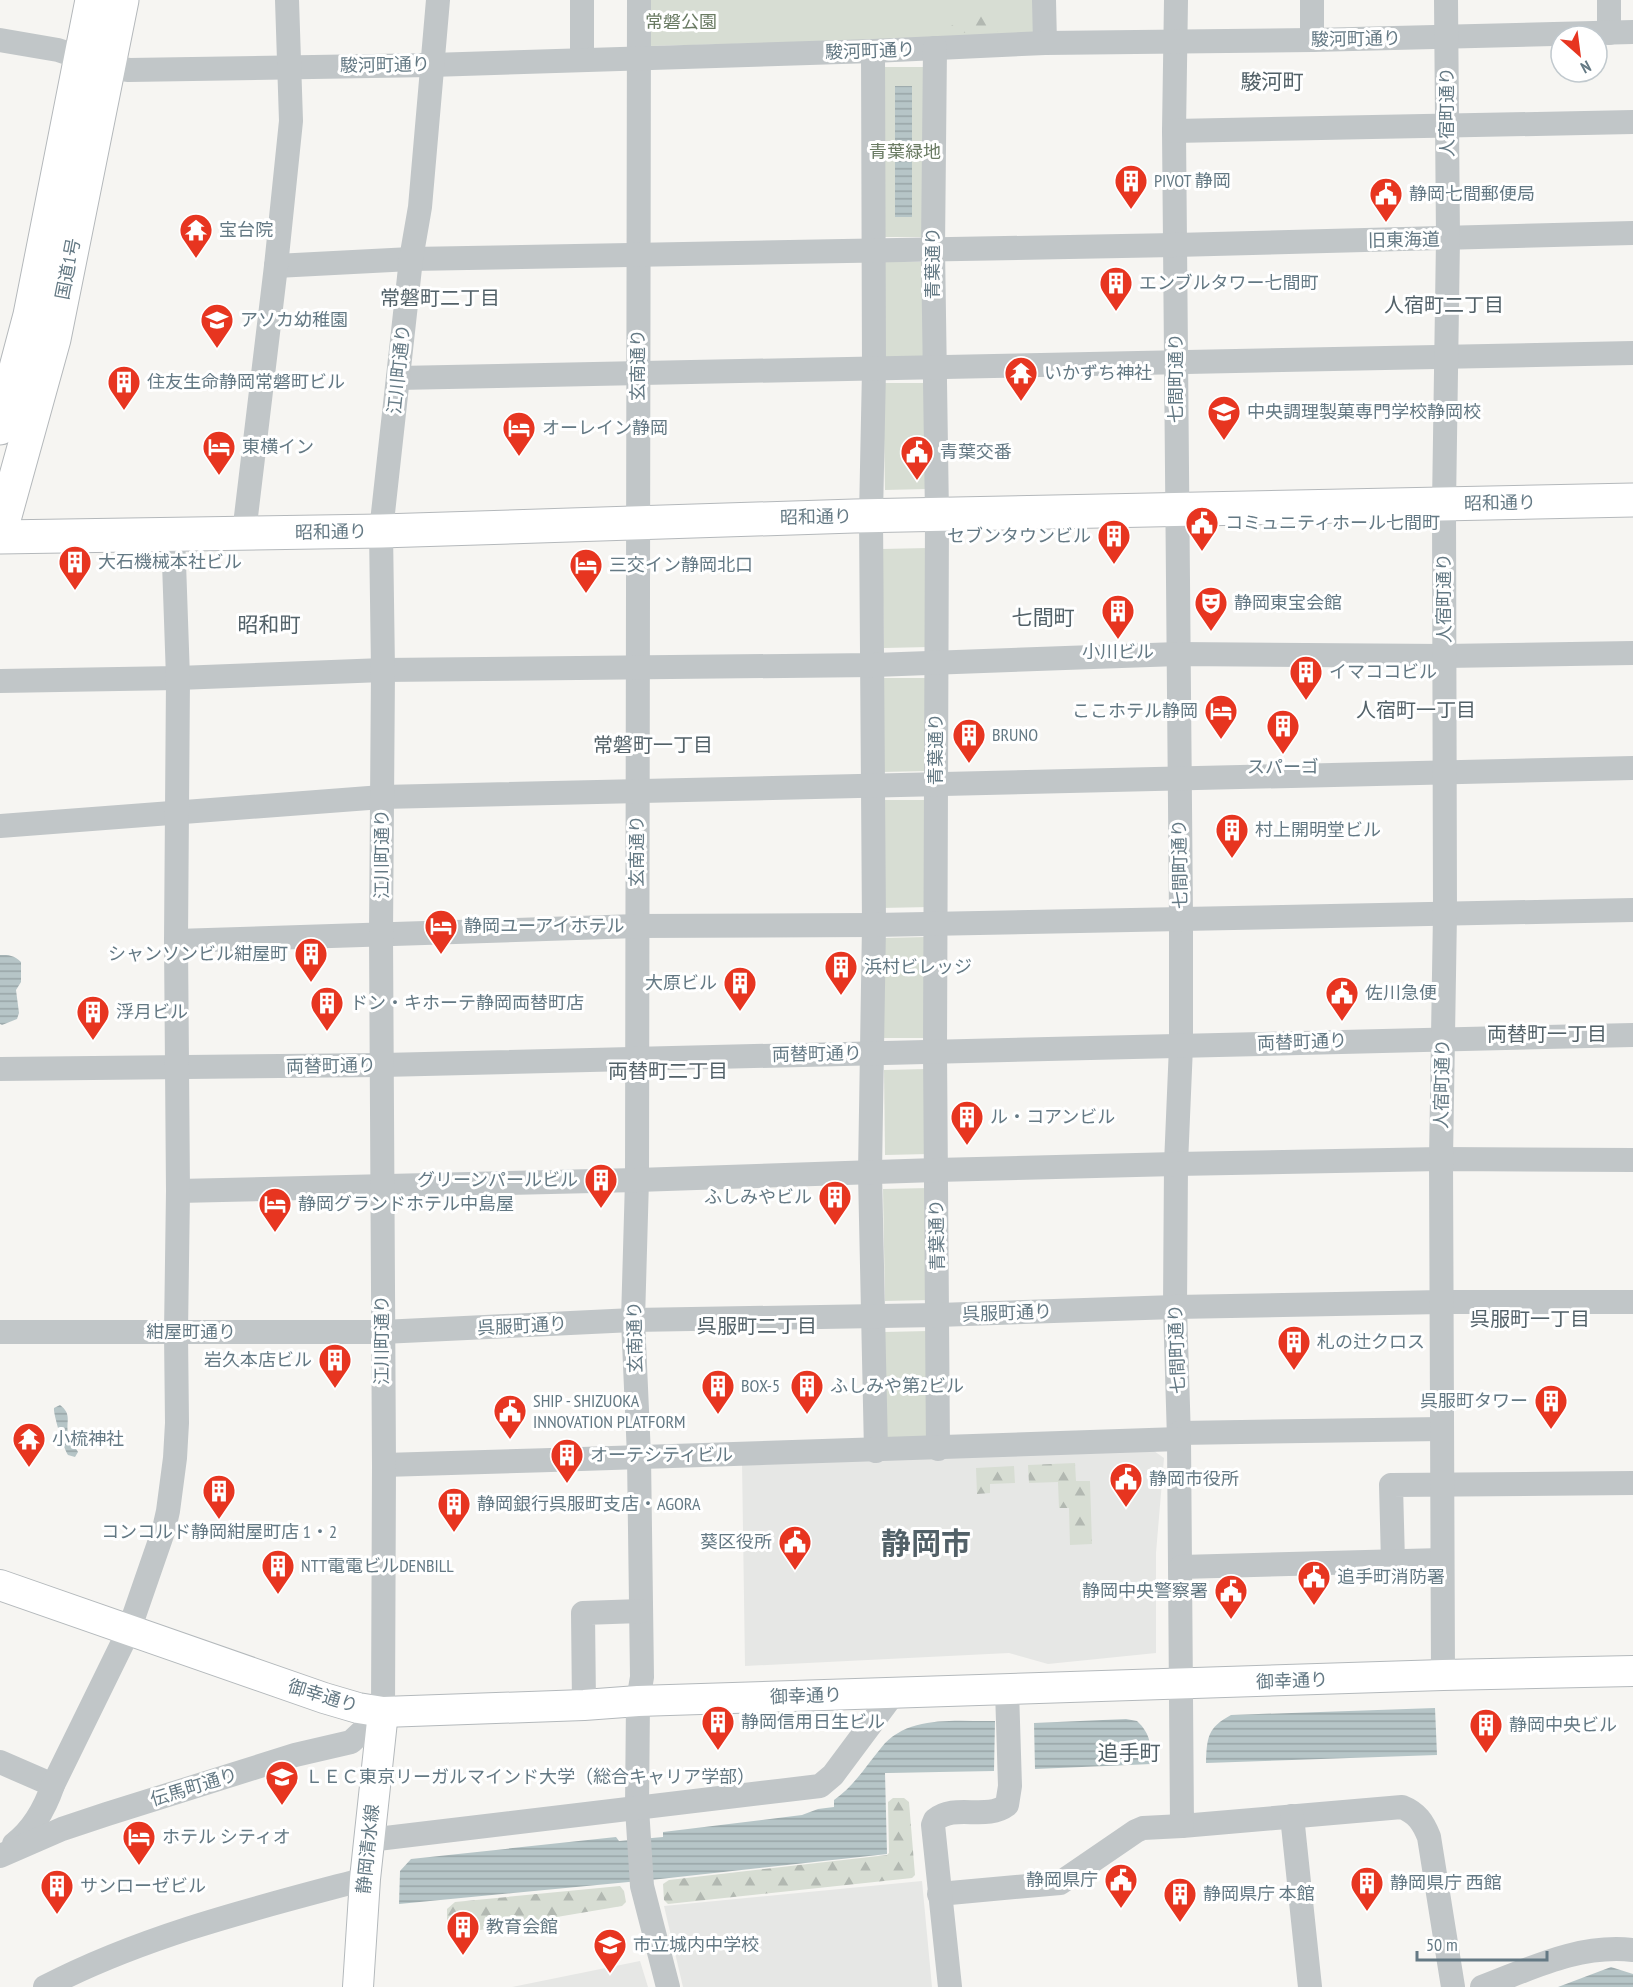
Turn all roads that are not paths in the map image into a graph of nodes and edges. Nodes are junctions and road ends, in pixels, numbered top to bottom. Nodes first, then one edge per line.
1 (92, 0) edge
2 (122, 0) edge
3 (287, 0) edge
4 (438, 0) edge
5 (582, 0) edge
6 (639, 0) edge
7 (1044, 0) edge
8 (1176, 0) edge
9 (1312, 0) edge
10 (1446, 0) edge
11 (1609, 0) edge
12 (1621, 32) edge
13 (1446, 37) junction
14 (0, 40) edge
15 (1312, 40) junction
16 (1176, 42) junction
17 (1045, 43) junction
18 (935, 48) junction
19 (873, 51) junction
20 (639, 57) junction
21 (582, 60) junction
22 (94, 62) junction
23 (431, 65) junction
24 (289, 66) junction
25 (1633, 122) edge
26 (1446, 126) junction
27 (1174, 131) junction
28 (1633, 233) edge
29 (1448, 239) junction
30 (1175, 245) junction
31 (933, 248) junction
32 (873, 250) junction
33 (639, 254) junction
34 (411, 259) junction
35 (276, 266) junction
36 (1633, 353) edge
37 (1447, 357) junction
38 (1176, 362) junction
39 (935, 367) junction
40 (874, 369) junction
41 (638, 373) junction
42 (398, 378) junction
43 (0, 428) edge
44 (1633, 500) edge
45 (1444, 505) junction
46 (1177, 510) junction
47 (937, 515) junction
48 (872, 516) junction
49 (638, 522) junction
50 (381, 531) junction
51 (244, 533) junction
52 (173, 534) junction
53 (0, 535) edge
54 (1633, 653) edge
55 (1178, 654) junction
56 (1444, 656) junction
57 (937, 663) junction
58 (874, 665) junction
59 (638, 666) junction
60 (383, 670) junction
61 (178, 678) junction
62 (0, 681) edge
63 (1633, 768) edge
64 (1444, 772) junction
65 (1179, 778) junction
66 (936, 784) junction
67 (873, 786) junction
68 (638, 791) junction
69 (382, 797) junction
70 (177, 813) junction
71 (0, 826) edge
72 (1633, 910) edge
73 (1445, 913) junction
74 (1181, 918) junction
75 (935, 924) junction
76 (874, 925) junction
77 (637, 926) junction
78 (381, 935) junction
79 (176, 941) junction
80 (1633, 1035) edge
81 (1443, 1039) junction
82 (1181, 1046) junction
83 (935, 1051) junction
84 (872, 1053) junction
85 (636, 1059) junction
86 (382, 1065) junction
87 (176, 1069) junction
88 (0, 1070) edge
89 (1442, 1159) junction
90 (1633, 1160) edge
91 (1176, 1164) junction
92 (936, 1170) junction
93 (870, 1173) junction
94 (637, 1180) junction
95 (382, 1185) junction
96 (178, 1191) junction
97 (1442, 1302) junction
98 (1633, 1302) edge
99 (1175, 1307) junction
100 (938, 1316) junction
101 (872, 1317) junction
102 (633, 1320) junction
103 (0, 1332) edge
104 (382, 1332) junction
105 (176, 1333) junction
106 (1442, 1429) junction
107 (1179, 1436) junction
108 (938, 1449) junction
109 (876, 1451) junction
110 (639, 1456) junction
111 (384, 1465) junction
112 (1633, 1483) edge
113 (1444, 1484) junction
114 (1442, 1560) junction
115 (1393, 1562) junction
116 (1180, 1567) junction
117 (0, 1585) edge
118 (641, 1611) junction
119 (129, 1630) junction
120 (1633, 1671) edge
121 (1443, 1675) junction
122 (1182, 1685) junction
123 (1007, 1690) junction
124 (894, 1693) junction
125 (638, 1701) junction
126 (584, 1705) junction
127 (383, 1712) junction
128 (0, 1762) edge
129 (53, 1785) junction
130 (638, 1808) junction
131 (1292, 1816) junction
132 (1182, 1826) junction
133 (369, 1840) junction
134 (0, 1855) edge
135 (365, 1879) junction
136 (939, 1894) junction
137 (1633, 1950) edge
138 (45, 1987) edge
139 (358, 1987) edge
140 (668, 1987) edge
141 (950, 1987) edge
142 (1310, 1987) edge
143 (1453, 1987) edge
144 (1482, 1987) edge

1 - 22 highway, 国道1号
2 - 22 highway, 国道1号
3 - 24 street
4 - 23 street, 江川町通り
5 - 21 street
6 - 20 street, 玄南通り
7 - 17 street
8 - 16 street, 七間町通り
9 - 15 street
10 - 13 street, 人宿町通り
11 - 12 street
12 - 13 street, 駿河町通り
13 - 15 street, 駿河町通り
13 - 26 street, 人宿町通り
14 - 22 street, 駿河町通り
15 - 16 street, 駿河町通り
16 - 17 street, 駿河町通り
16 - 27 street, 七間町通り
17 - 18 street, 駿河町通り
18 - 19 street, 駿河町通り
18 - 31 street, 青葉通り
19 - 20 street, 駿河町通り
19 - 32 street
20 - 21 street, 駿河町通り
20 - 33 street, 玄南通り
21 - 23 street, 駿河町通り
22 - 24 street, 駿河町通り
22 - 43 highway, 国道1号
22 - 53 highway, 国道1号
23 - 24 street, 駿河町通り
23 - 34 street, 江川町通り
24 - 35 street
25 - 26 street
26 - 27 street
26 - 29 street, 人宿町通り
27 - 30 street, 七間町通り
28 - 29 street, 旧東海道
29 - 30 street, 旧東海道
29 - 37 street, 人宿町通り
30 - 31 street, 旧東海道
30 - 38 street, 七間町通り
31 - 32 street, 旧東海道
31 - 39 street, 青葉通り
32 - 33 street, 旧東海道
32 - 40 street
33 - 34 street, 旧東海道
33 - 41 street, 玄南通り
34 - 35 street, 旧東海道
34 - 42 street, 江川町通り
35 - 51 street
36 - 37 street
37 - 38 street
37 - 45 street, 人宿町通り
38 - 39 street
38 - 46 street, 七間町通り
39 - 40 street
39 - 47 street, 青葉通り
40 - 41 street
40 - 48 street
41 - 42 street
41 - 49 street, 玄南通り
42 - 50 street, 江川町通り
44 - 45 highway, 昭和通り
45 - 46 highway, 昭和通り
45 - 56 street, 人宿町通り
46 - 47 highway, 昭和通り
46 - 55 street, 七間町通り
47 - 48 highway, 昭和通り
47 - 57 street, 青葉通り
48 - 49 highway, 昭和通り
48 - 58 street
49 - 50 highway, 昭和通り
49 - 59 street, 玄南通り
50 - 51 highway, 昭和通り
50 - 60 street, 江川町通り
51 - 52 highway, 昭和通り
52 - 53 highway, 昭和通り
52 - 61 street
54 - 56 street
55 - 56 street
55 - 57 street
55 - 65 street, 七間町通り
56 - 64 street, 人宿町通り
57 - 58 street
57 - 66 street, 青葉通り
58 - 59 street
58 - 67 street
59 - 60 street
59 - 68 street, 玄南通り
60 - 61 street
60 - 69 street, 江川町通り
61 - 62 street
61 - 70 street
63 - 64 street
64 - 65 street
64 - 73 street, 人宿町通り
65 - 66 street
65 - 74 street, 七間町通り
66 - 67 street
66 - 75 street, 青葉通り
67 - 68 street
67 - 76 street
68 - 69 street
68 - 77 street, 玄南通り
69 - 70 street
69 - 78 street, 江川町通り
70 - 71 street
70 - 79 street
72 - 73 street
73 - 74 street
73 - 81 street, 人宿町通り
74 - 75 street
74 - 82 street, 七間町通り
75 - 76 street
75 - 83 street, 青葉通り
76 - 77 street
76 - 84 street
77 - 78 street
77 - 85 street, 玄南通り
78 - 79 street
78 - 86 street, 江川町通り
79 - 87 street
80 - 81 street, 両替町通り
81 - 82 street, 両替町通り
81 - 89 street, 人宿町通り
82 - 83 street, 両替町通り
82 - 91 street, 七間町通り
83 - 84 street, 両替町通り
83 - 92 street, 青葉通り
84 - 85 street, 両替町通り
84 - 93 street
85 - 86 street, 両替町通り
85 - 94 street, 玄南通り
86 - 87 street, 両替町通り
86 - 95 street, 江川町通り
87 - 88 street, 両替町通り
87 - 96 street
89 - 90 street
89 - 91 street
89 - 97 street, 人宿町通り
91 - 92 street
91 - 99 street, 七間町通り
92 - 93 street
92 - 100 street, 青葉通り
93 - 94 street
93 - 101 street
94 - 95 street
94 - 102 street, 玄南通り
95 - 96 street
95 - 104 street, 江川町通り
96 - 105 street
97 - 98 street, 呉服町通り
97 - 99 street, 呉服町通り
97 - 106 street, 人宿町通り
99 - 100 street, 呉服町通り
99 - 107 street, 七間町通り
100 - 101 street, 呉服町通り
100 - 108 street, 青葉通り
101 - 102 street, 呉服町通り
101 - 109 street
102 - 104 street, 呉服町通り
102 - 110 street, 玄南通り
103 - 105 street, 紺屋町通り
104 - 105 street, 紺屋町通り
104 - 111 street, 江川町通り
105 - 119 street
106 - 107 street
106 - 113 street, 人宿町通り
107 - 108 street
107 - 116 street, 七間町通り
108 - 109 street
109 - 110 street
110 - 111 street
110 - 118 street, 玄南通り
111 - 127 street, 江川町通り
112 - 113 street
113 - 114 street, 人宿町通り
113 - 115 street
114 - 115 street
114 - 121 street, 人宿町通り
115 - 116 street
116 - 122 street, 七間町通り
117 - 119 main road, 御幸通り
118 - 125 street, 玄南通り
118 - 126 street
119 - 127 main road, 御幸通り
119 - 129 street
120 - 121 main road, 御幸通り
121 - 122 main road, 御幸通り
122 - 123 main road, 御幸通り
122 - 132 street, 七間町通り
123 - 124 main road, 御幸通り
123 - 136 street
124 - 125 main road, 御幸通り
124 - 130 street
125 - 126 main road, 御幸通り
125 - 130 street, 玄南通り
126 - 127 main road, 御幸通り
127 - 133 main road, 静岡清水線
127 - 134 street, 伝馬町通り
128 - 129 street
129 - 134 street
130 - 133 street
130 - 140 street, 玄南通り
131 - 132 street
131 - 142 street
131 - 143 street
132 - 136 street
133 - 135 main road, 静岡清水線
135 - 138 street
135 - 139 main road, 静岡清水線
136 - 141 street
137 - 144 street

